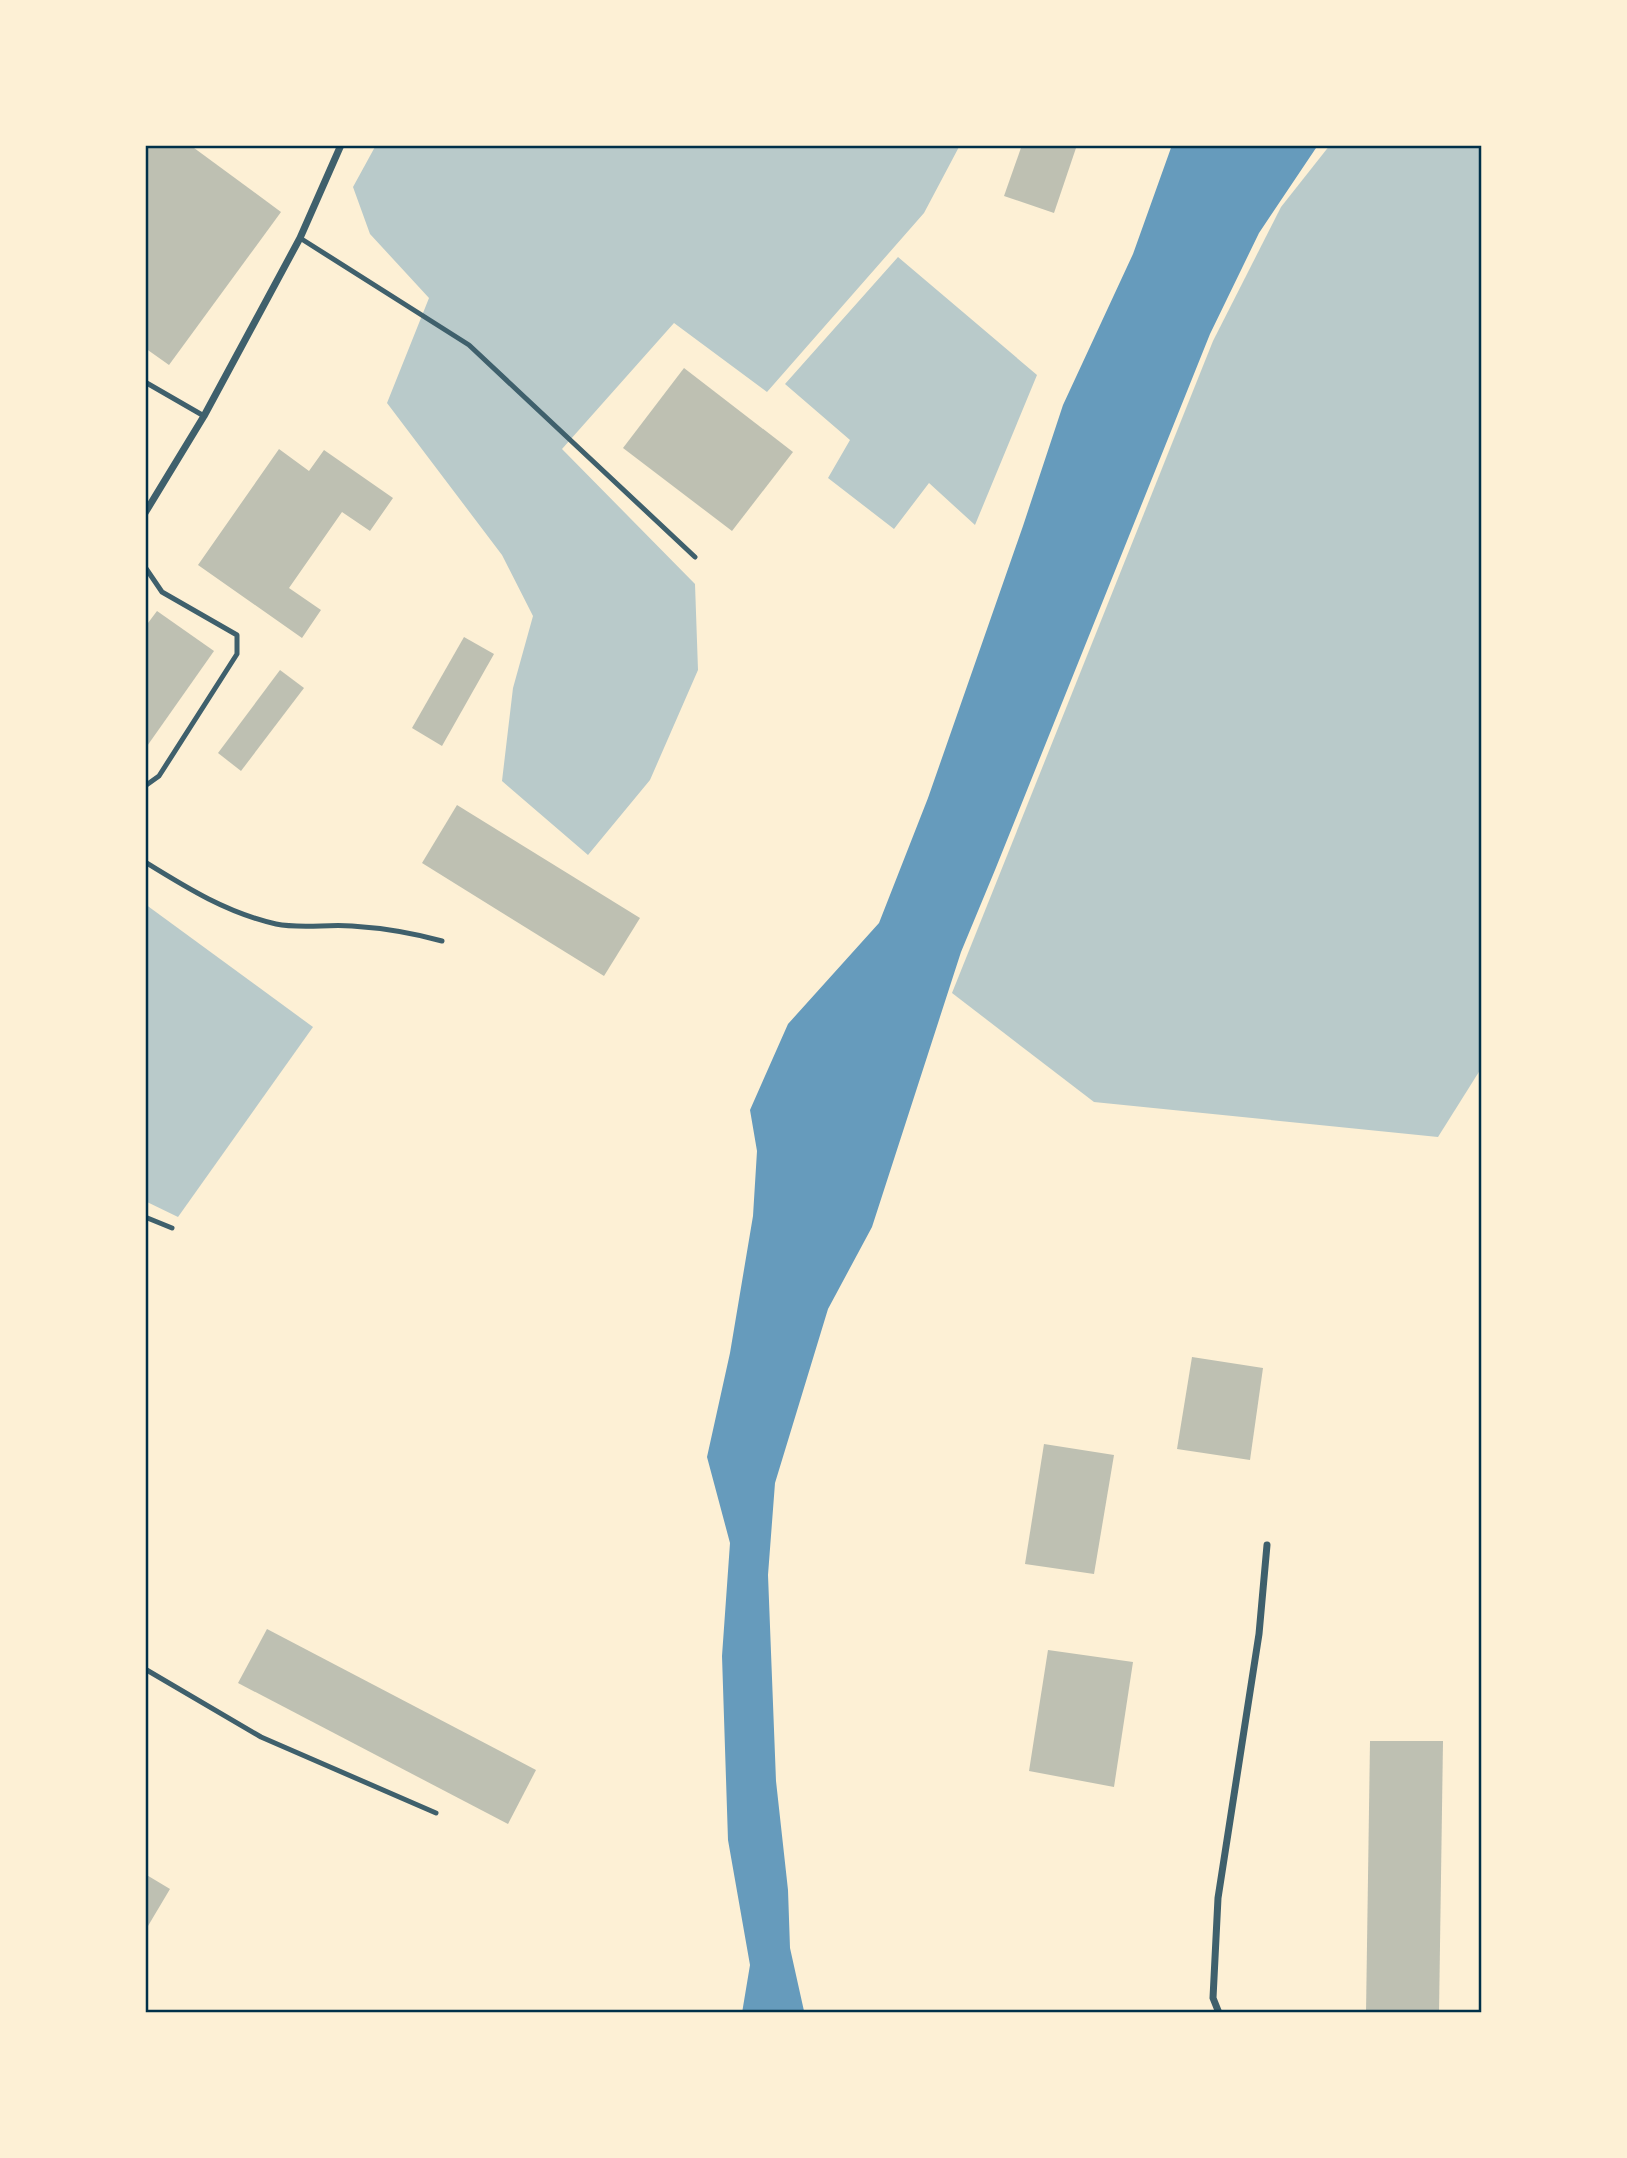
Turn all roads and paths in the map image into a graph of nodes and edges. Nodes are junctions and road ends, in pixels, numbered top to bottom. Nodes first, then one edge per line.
1 (341, 145) edge
2 (300, 238) junction
3 (145, 382) edge
4 (204, 416) junction
5 (145, 513) edge
6 (695, 557) dead end
7 (145, 567) edge
8 (145, 786) edge
9 (145, 862) edge
10 (442, 941) dead end
11 (145, 1217) edge
12 (172, 1228) dead end
13 (1267, 1545) dead end
14 (145, 1669) edge
15 (436, 1813) dead end
16 (1219, 2013) edge

1 - 2 street
2 - 4 street
2 - 6 lane
3 - 4 lane
4 - 5 street
7 - 8 lane
9 - 10 lane
11 - 12 lane
13 - 16 street
14 - 15 lane

